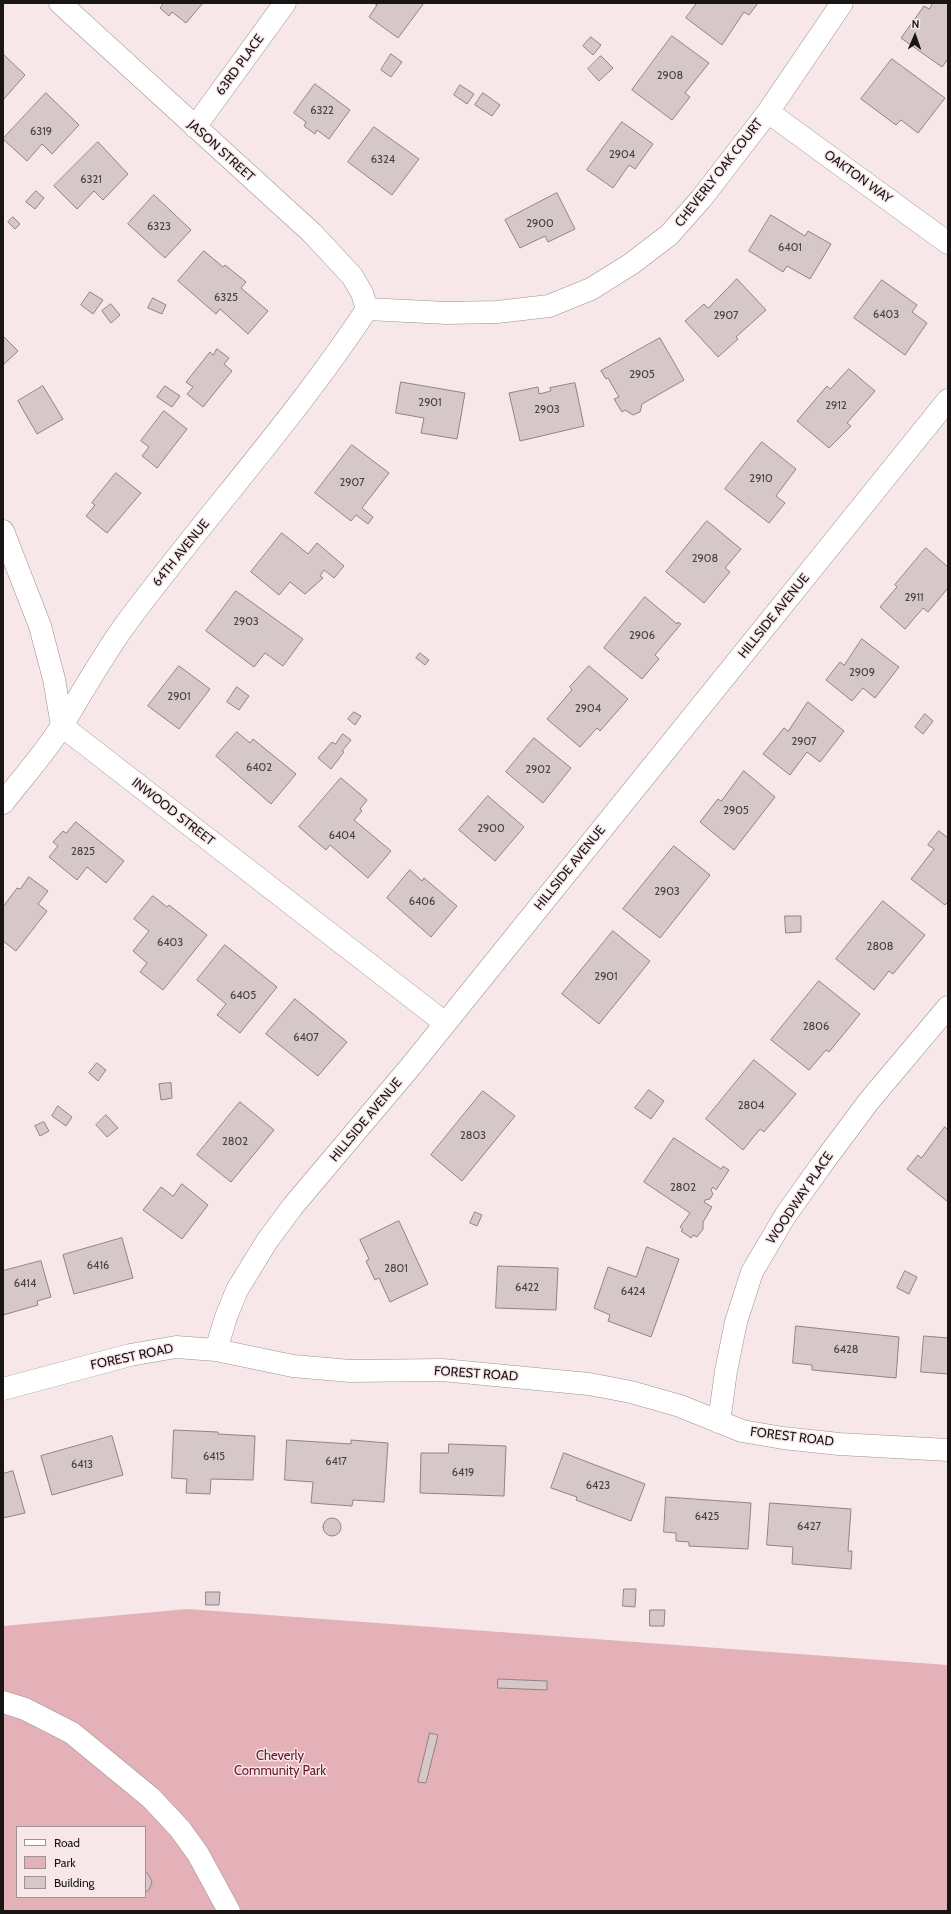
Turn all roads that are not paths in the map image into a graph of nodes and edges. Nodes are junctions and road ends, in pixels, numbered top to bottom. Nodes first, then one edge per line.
1 (60, 3) edge
2 (285, 3) edge
3 (842, 3) edge
4 (768, 112) junction
5 (195, 127) junction
6 (948, 243) edge
7 (367, 309) junction
8 (948, 400) edge
9 (3, 531) edge
10 (62, 726) junction
11 (3, 803) edge
12 (948, 1007) edge
13 (445, 1023) junction
14 (216, 1350) junction
15 (3, 1389) edge
16 (719, 1422) junction
17 (948, 1450) edge
18 (3, 1702) edge
19 (229, 1911) edge

1 - 5 street, JASON STREET
2 - 5 street, 63RD PLACE
3 - 4 street, CHEVERLY OAK COURT
4 - 6 street, OAKTON WAY
4 - 7 street, CHEVERLY OAK COURT
5 - 7 street, JASON STREET
7 - 10 street, 64TH AVENUE
8 - 13 street, HILLSIDE AVENUE
9 - 10 street
10 - 11 street, 64TH AVENUE
10 - 13 street, INWOOD STREET
12 - 16 street, WOODWAY PLACE
13 - 14 street, HILLSIDE AVENUE
14 - 15 street, FOREST ROAD
14 - 16 street, FOREST ROAD
16 - 17 street, FOREST ROAD
18 - 19 street

